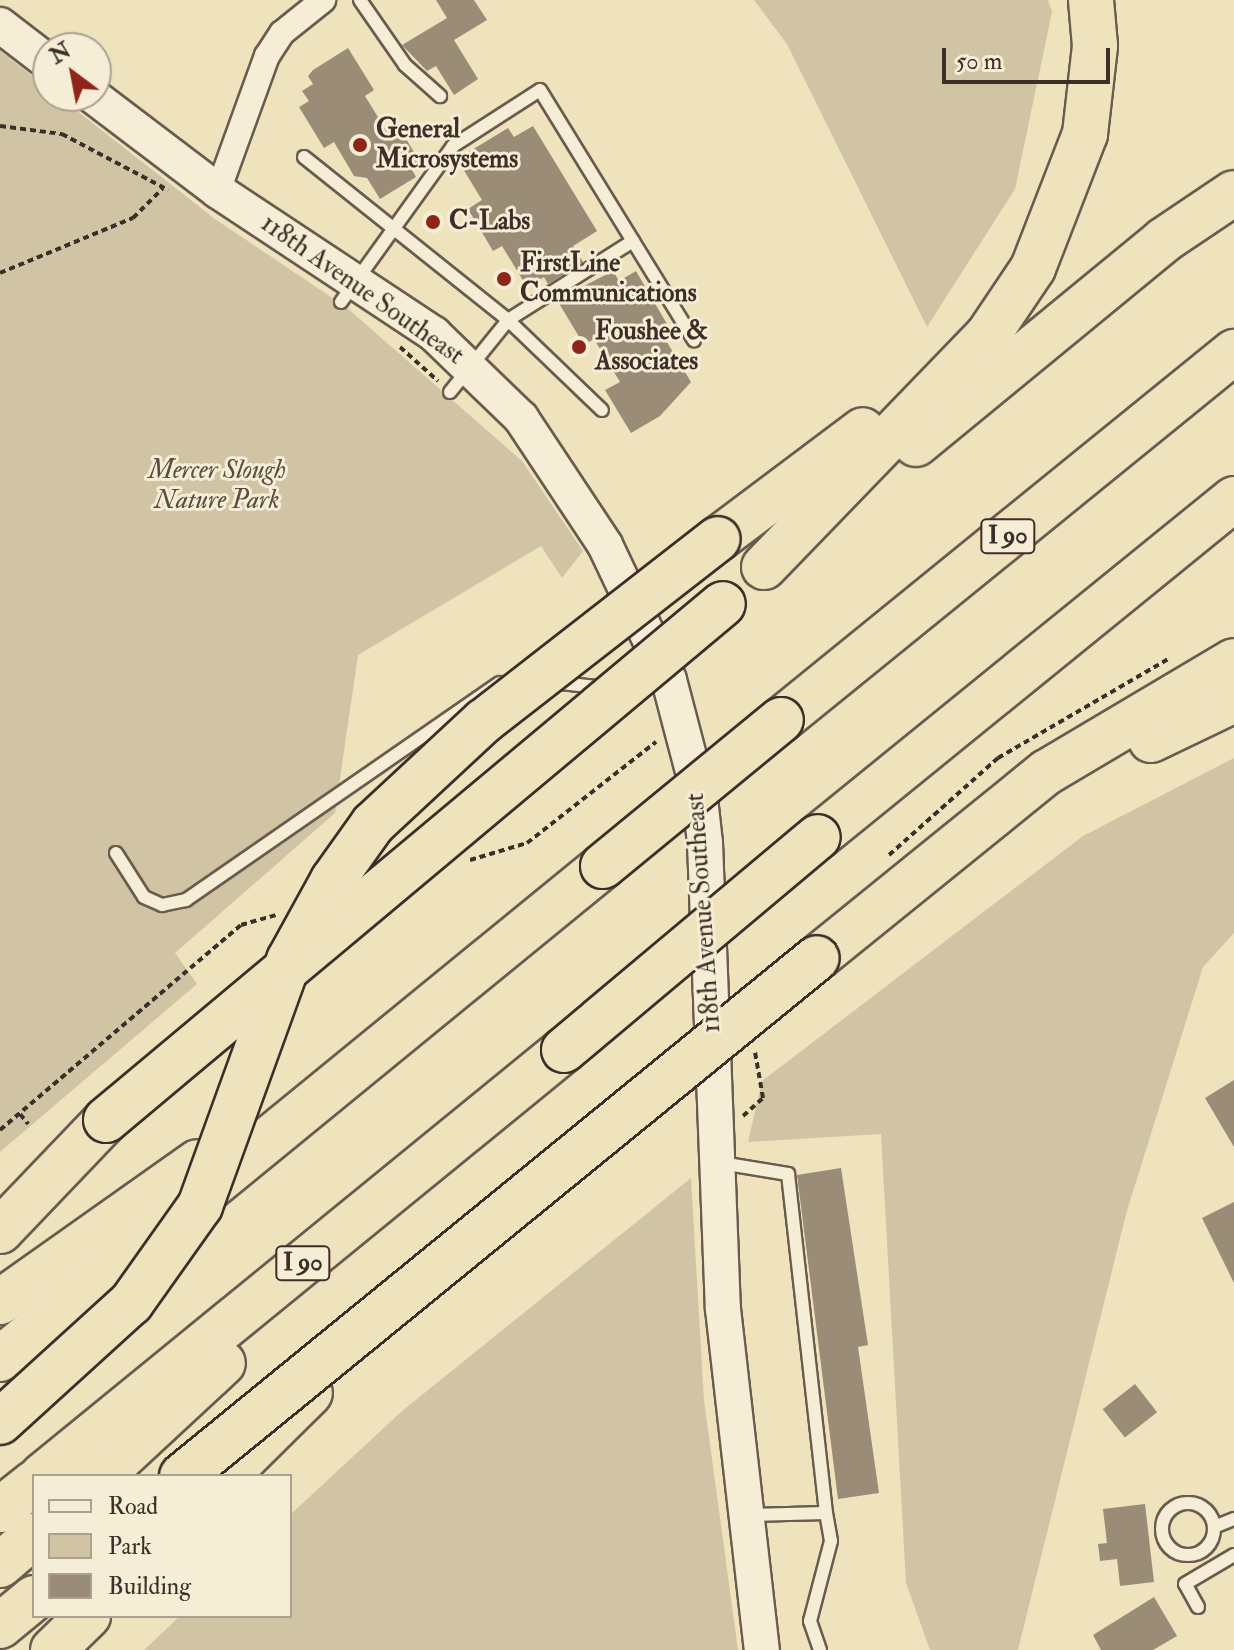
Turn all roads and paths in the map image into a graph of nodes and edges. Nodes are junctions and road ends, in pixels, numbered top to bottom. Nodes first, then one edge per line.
1 (323, 0) edge
2 (360, 0) edge
3 (1091, 0) edge
4 (0, 25) edge
5 (32, 50) edge
6 (440, 96) dead end
7 (111, 112) edge
8 (0, 126) edge
9 (304, 157) dead end
10 (163, 188) junction
11 (1234, 193) edge
12 (211, 200) junction
13 (396, 229) junction
14 (633, 241) junction
15 (1033, 268) junction
16 (0, 273) edge
17 (350, 291) junction
18 (508, 320) junction
19 (694, 340) dead end
20 (398, 345) dead end
21 (1234, 352) edge
22 (461, 380) junction
23 (602, 410) dead end
24 (1234, 499) edge
25 (1234, 530) edge
26 (764, 567) junction
27 (1234, 661) edge
28 (640, 691) joint
29 (1234, 700) edge
30 (936, 740) junction
31 (574, 807) dead end
32 (116, 853) dead end
33 (886, 901) junction
34 (564, 1050) junction
35 (333, 1080) junction
36 (20, 1114) dead end
37 (106, 1120) junction
38 (28, 1124) dead end
39 (718, 1163) junction
40 (0, 1203) edge
41 (0, 1231) edge
42 (472, 1236) junction
43 (0, 1302) edge
44 (0, 1359) edge
45 (0, 1422) edge
46 (44, 1474) edge
47 (103, 1474) edge
48 (184, 1474) edge
49 (228, 1474) edge
50 (32, 1485) edge
51 (0, 1510) edge
52 (826, 1513) junction
53 (747, 1515) junction
54 (1234, 1519) edge
55 (1214, 1527) junction
56 (32, 1538) edge
57 (1234, 1555) edge
58 (0, 1565) edge
59 (32, 1600) edge
60 (1198, 1607) dead end
61 (86, 1618) edge
62 (0, 1626) edge
63 (53, 1650) edge
64 (762, 1650) edge
65 (820, 1650) edge

1 - 12 street
2 - 6 lane
3 - 15 highway
4 - 5 street
7 - 12 street, 118th Avenue Southeast
8 - 10 path
9 - 13 lane
10 - 12 path
10 - 16 path
11 - 26 highway
12 - 17 street, 118th Avenue Southeast
13 - 14 lane
13 - 17 lane
13 - 18 lane
14 - 18 lane
14 - 19 lane
15 - 26 highway
15 - 45 highway, bridge
17 - 22 street, 118th Avenue Southeast
18 - 22 lane
18 - 23 lane
20 - 22 path
21 - 35 highway, I 90, bridge
22 - 39 street, 118th Avenue Southeast
24 - 30 highway, I 90
25 - 30 highway
26 - 37 highway, bridge
27 - 33 highway
28 - 31 path
28 - 32 lane
29 - 33 highway
30 - 34 highway, I 90, bridge
33 - 42 highway, bridge
34 - 46 highway, I 90
34 - 47 highway
35 - 43 highway, bridge
35 - 44 highway, I 90, bridge
36 - 38 path
37 - 40 highway
37 - 41 highway
39 - 52 lane
39 - 53 street, 118th Avenue Southeast
42 - 48 highway, bridge
42 - 49 highway, bridge
50 - 51 highway
52 - 53 lane
52 - 65 lane
53 - 64 street, 118th Avenue Southeast
54 - 55 lane
55 - 55 lane
56 - 58 highway
57 - 60 lane
59 - 62 highway
61 - 63 highway

